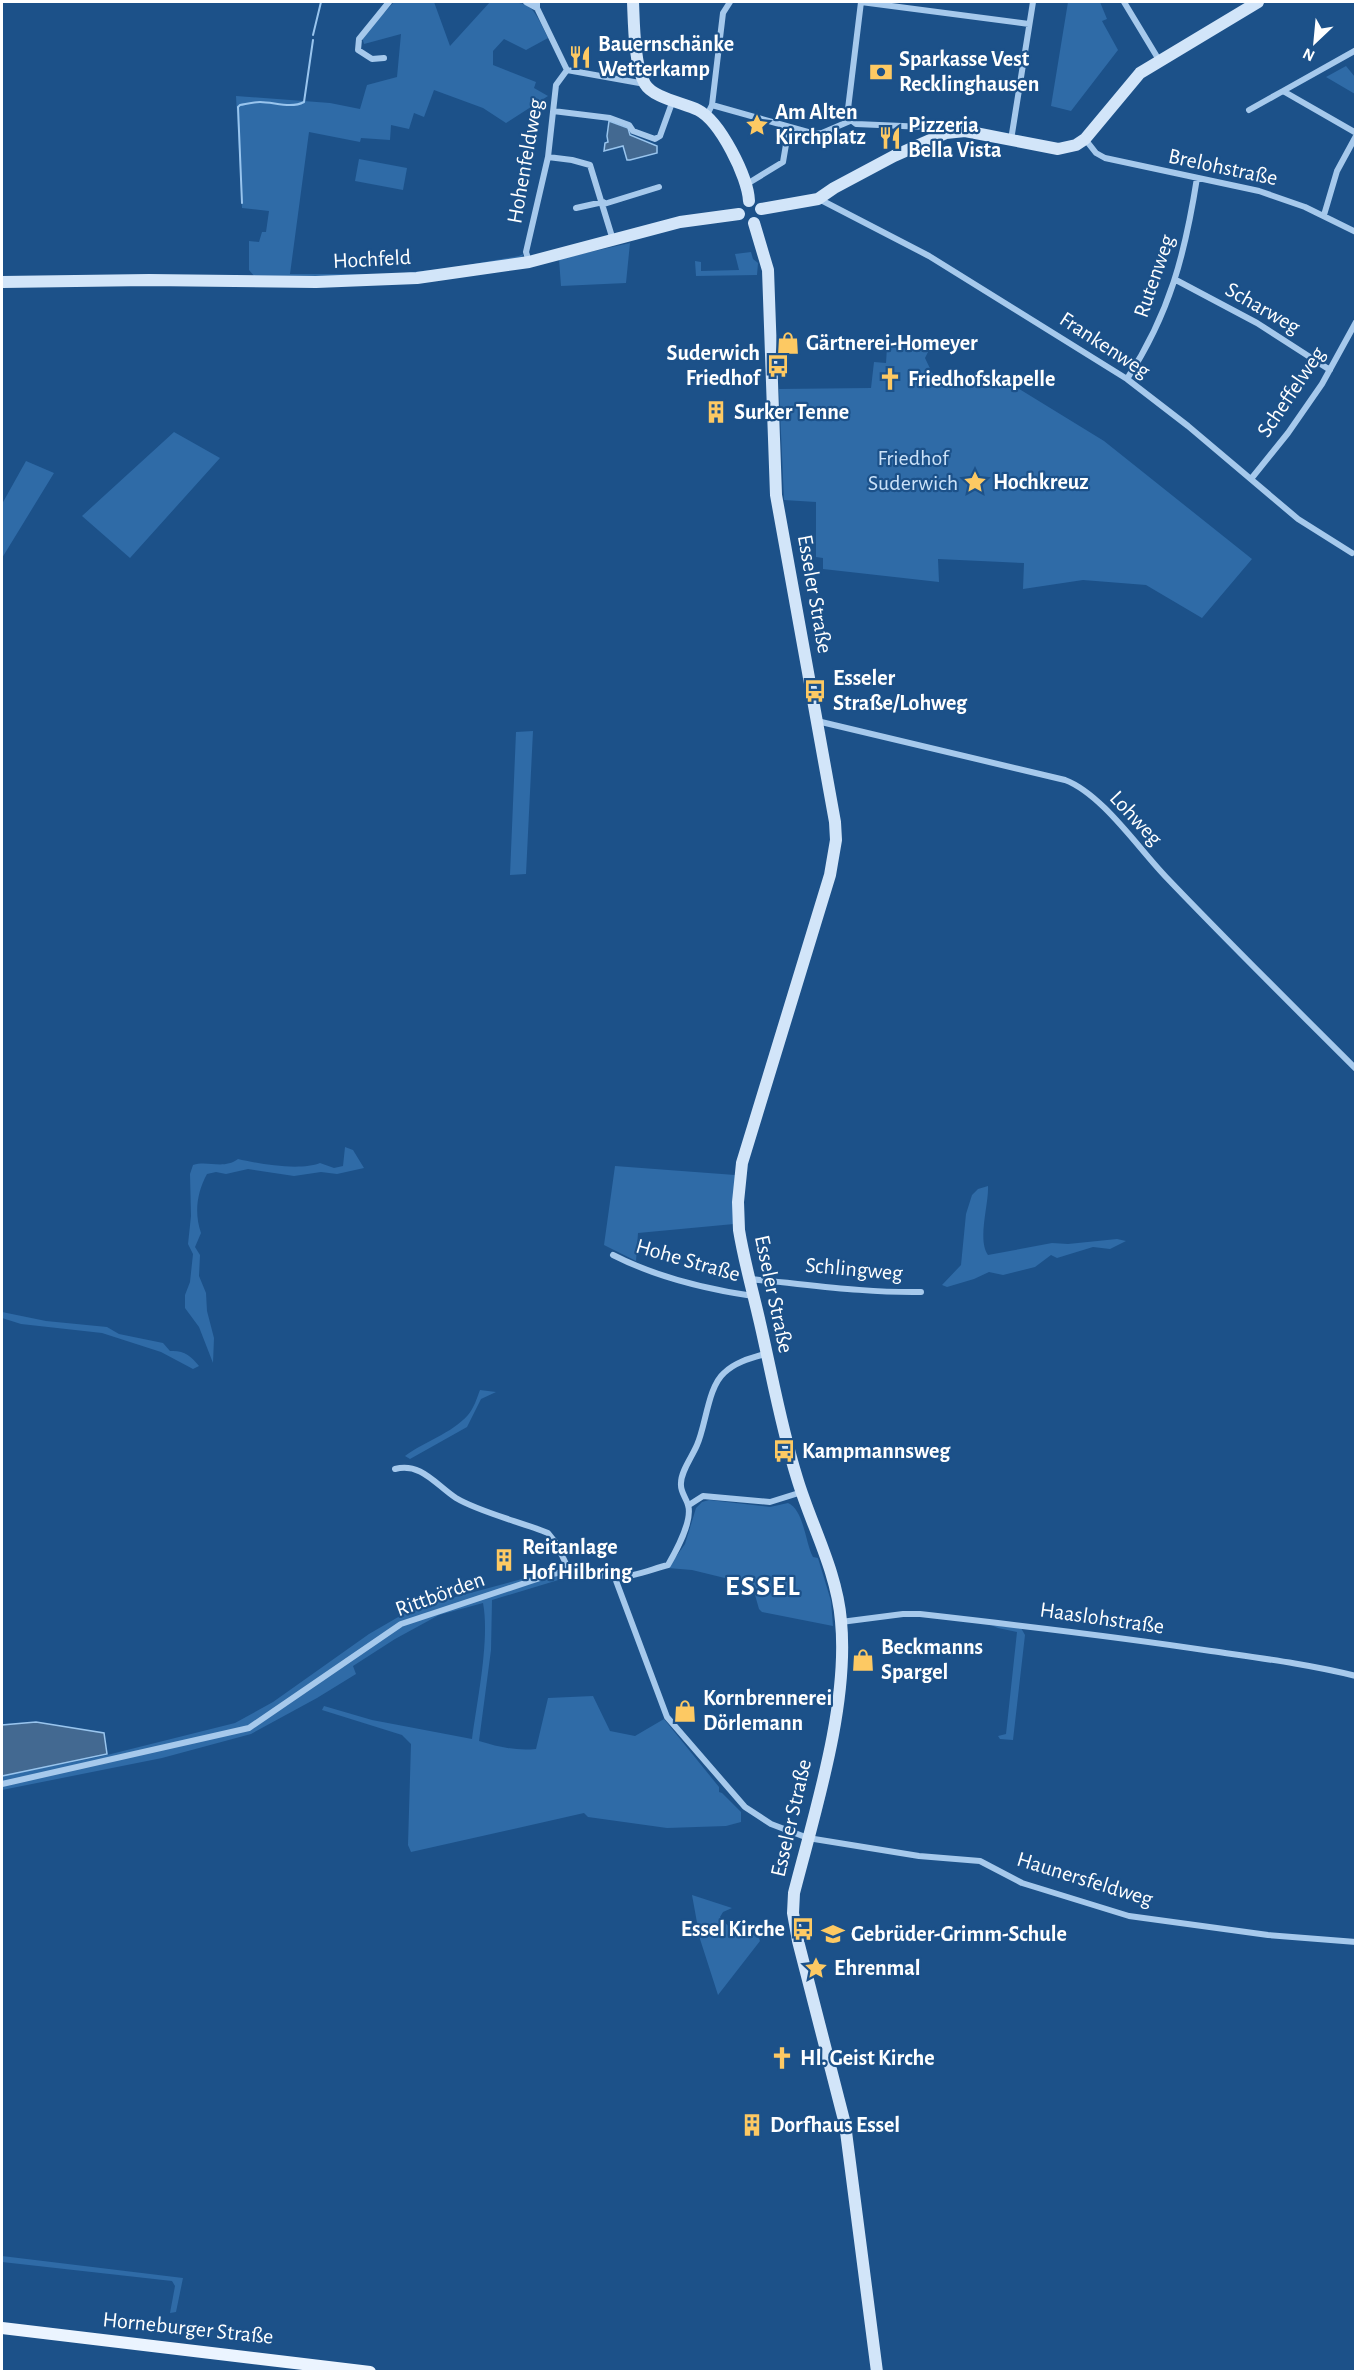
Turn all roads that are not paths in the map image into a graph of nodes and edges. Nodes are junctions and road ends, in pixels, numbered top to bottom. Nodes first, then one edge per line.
1 (389, 2) edge
2 (526, 2) edge
3 (633, 2) edge
4 (730, 2) edge
5 (861, 2) edge
6 (1033, 2) edge
7 (1124, 2) edge
8 (1258, 2) edge
9 (537, 5) edge
10 (1029, 24) junction
11 (1356, 50) edge
12 (384, 58) dead end
13 (1159, 60) junction
14 (567, 70) junction
15 (645, 84) junction
16 (1283, 91) junction
17 (673, 100) junction
18 (710, 110) junction
19 (1249, 110) dead end
20 (553, 111) junction
21 (850, 121) junction
22 (789, 127) junction
23 (1356, 134) edge
24 (938, 135) junction
25 (1085, 139) junction
26 (1011, 140) junction
27 (548, 157) junction
28 (1197, 178) junction
29 (747, 184) junction
30 (659, 187) dead end
31 (818, 199) junction
32 (749, 201) junction
33 (603, 203) junction
34 (576, 207) dead end
35 (761, 209) junction
36 (739, 214) junction
37 (1324, 215) junction
38 (754, 223) junction
39 (1356, 232) edge
40 (614, 240) junction
41 (529, 262) junction
42 (1176, 280) junction
43 (2, 282) edge
44 (1356, 322) edge
45 (1330, 370) junction
46 (1127, 379) junction
47 (1251, 479) junction
48 (1352, 553) dead end
49 (816, 720) junction
50 (1356, 1069) edge
51 (613, 1255) dead end
52 (749, 1279) junction
53 (921, 1292) dead end
54 (754, 1297) junction
55 (765, 1354) junction
56 (395, 1469) dead end
57 (802, 1492) junction
58 (689, 1505) junction
59 (569, 1570) junction
60 (615, 1578) junction
61 (842, 1622) junction
62 (1356, 1676) edge
63 (2, 1784) edge
64 (808, 1838) junction
65 (1356, 1942) edge
66 (2, 2328) edge
67 (370, 2372) edge
68 (877, 2372) edge

1 - 12 street
2 - 9 street
3 - 15 main road
4 - 18 street
5 - 10 street
5 - 21 street
6 - 10 street
7 - 13 street
8 - 13 main road
9 - 14 street
10 - 26 street
11 - 16 street
13 - 25 main road
14 - 15 street
14 - 20 street, Hohenfeldweg
15 - 17 main road
16 - 19 street
16 - 23 street
17 - 18 main road
17 - 20 street
18 - 22 street
18 - 29 main road
20 - 27 street, Hohenfeldweg
21 - 22 street
21 - 24 street
22 - 29 street
23 - 37 street
24 - 26 main road
24 - 31 main road
25 - 26 main road
25 - 28 street, Brelohstraße
27 - 33 street
27 - 41 street, Hohenfeldweg
28 - 37 street, Brelohstraße
28 - 42 street, Rutenweg
29 - 32 main road
30 - 33 street
31 - 35 main road
31 - 46 street, Frankenweg
32 - 35 main road
32 - 36 main road
33 - 34 street
33 - 40 street
35 - 38 main road
36 - 38 main road
36 - 40 main road, Hochfeld
37 - 39 street, Brelohstraße
38 - 49 main road, Esseler Straße
40 - 41 main road, Hochfeld
41 - 43 main road, Hochfeld
42 - 45 street, Scharweg
42 - 46 street, Rutenweg
44 - 45 street, Scheffelweg
45 - 47 street, Scheffelweg
46 - 47 street, Frankenweg
47 - 48 street, Frankenweg
49 - 50 street, Lohweg
49 - 52 main road, Esseler Straße
51 - 54 street, Hohe Straße
52 - 53 street, Schlingweg
52 - 54 main road, Esseler Straße
54 - 55 main road, Esseler Straße
55 - 57 main road, Esseler Straße
55 - 58 street, Rittbörden
56 - 59 street
57 - 58 street
57 - 61 main road, Esseler Straße
58 - 60 street, Rittbörden
59 - 60 street, Rittbörden
59 - 63 street, Rittbörden
60 - 64 street, Haunersfeldweg
61 - 62 street, Haaslohstraße
61 - 64 main road, Esseler Straße
64 - 65 street, Haunersfeldweg
64 - 68 main road, Esseler Straße
66 - 67 main road, Horneburger Straße

